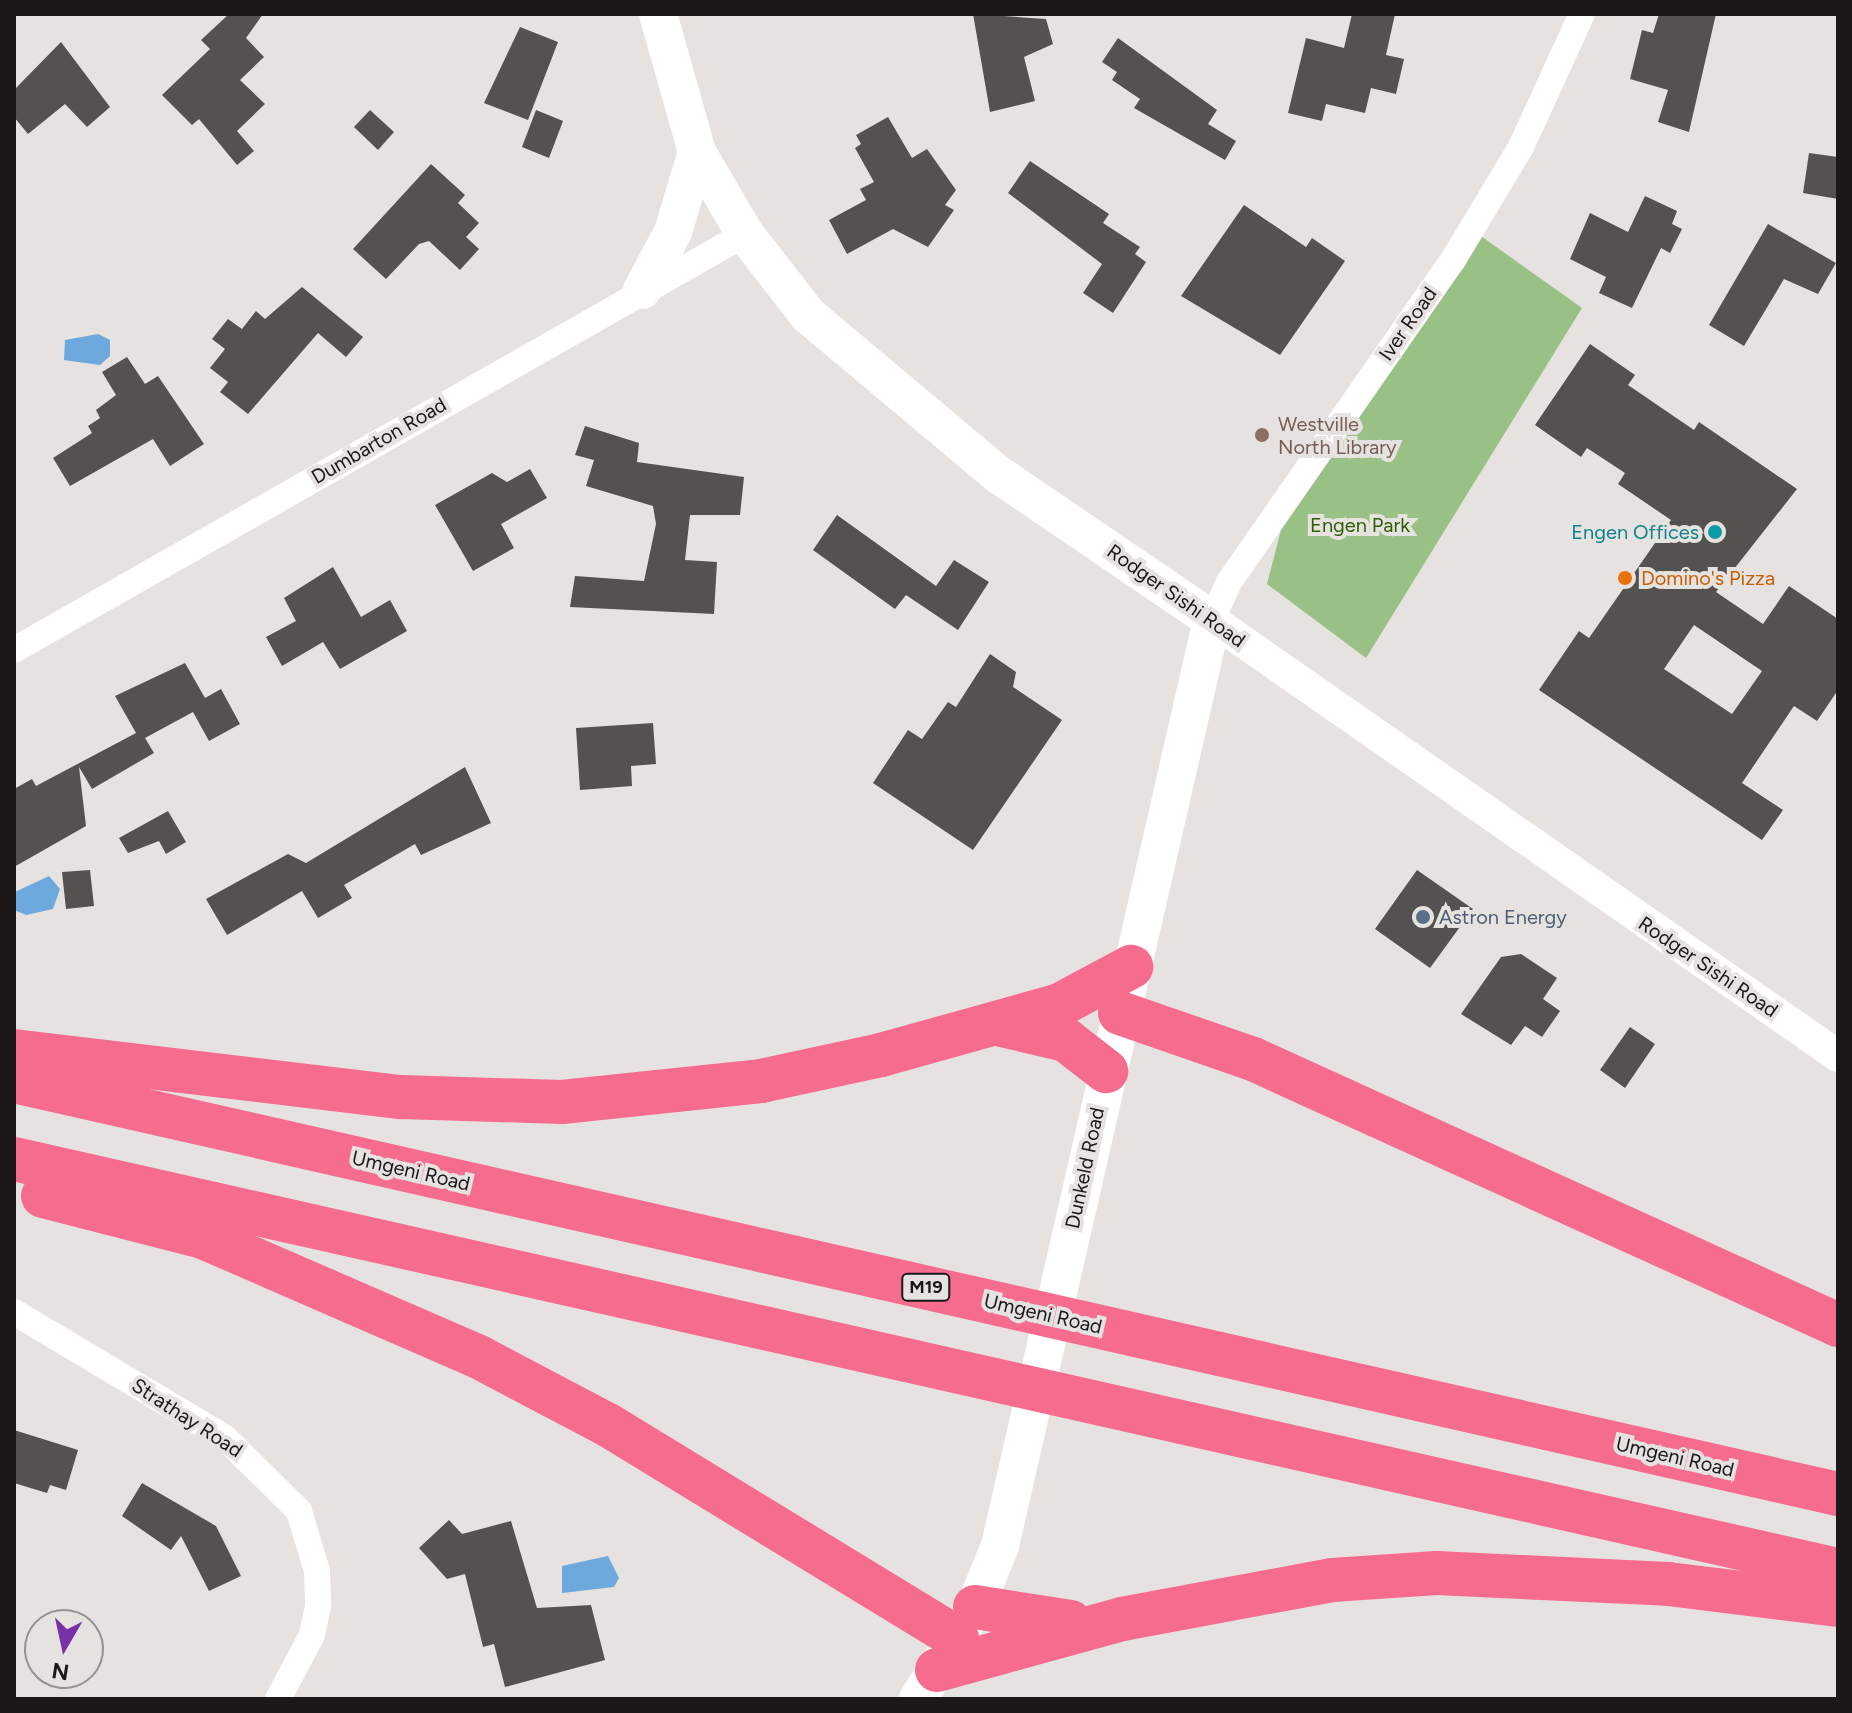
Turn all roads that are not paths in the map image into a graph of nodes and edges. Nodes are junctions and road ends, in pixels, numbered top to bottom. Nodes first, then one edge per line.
1 (658, 14) edge
2 (1582, 14) edge
3 (697, 152) junction
4 (745, 234) junction
5 (642, 290) junction
6 (1212, 620) junction
7 (14, 650) edge
8 (1131, 967) junction
9 (1120, 1013) junction
10 (1002, 1025) junction
11 (14, 1051) edge
12 (1838, 1056) edge
13 (1106, 1071) junction
14 (14, 1081) edge
15 (14, 1159) edge
16 (14, 1188) edge
17 (14, 1312) edge
18 (1838, 1325) edge
19 (1838, 1494) edge
20 (1838, 1570) edge
21 (1838, 1605) edge
22 (1122, 1619) junction
23 (947, 1654) edge
24 (278, 1699) edge

1 - 3 main road, Rodger Sishi Road
2 - 6 street, Iver Road
3 - 4 main road, Rodger Sishi Road
3 - 5 main road
4 - 5 street, Dumbarton Road
4 - 6 main road, Rodger Sishi Road
5 - 7 street, Dumbarton Road
6 - 8 main road, Dunkeld Road
6 - 12 street, Rodger Sishi Road
8 - 9 main road, Dunkeld Road
8 - 10 highway
9 - 13 main road, Dunkeld Road
9 - 18 highway
10 - 11 highway
10 - 13 highway
13 - 23 main road, Dunkeld Road
14 - 19 highway, Umgeni Road / M19
15 - 20 highway
16 - 23 highway
17 - 24 street, Strathay Road
21 - 22 highway
22 - 23 highway
22 - 23 highway

